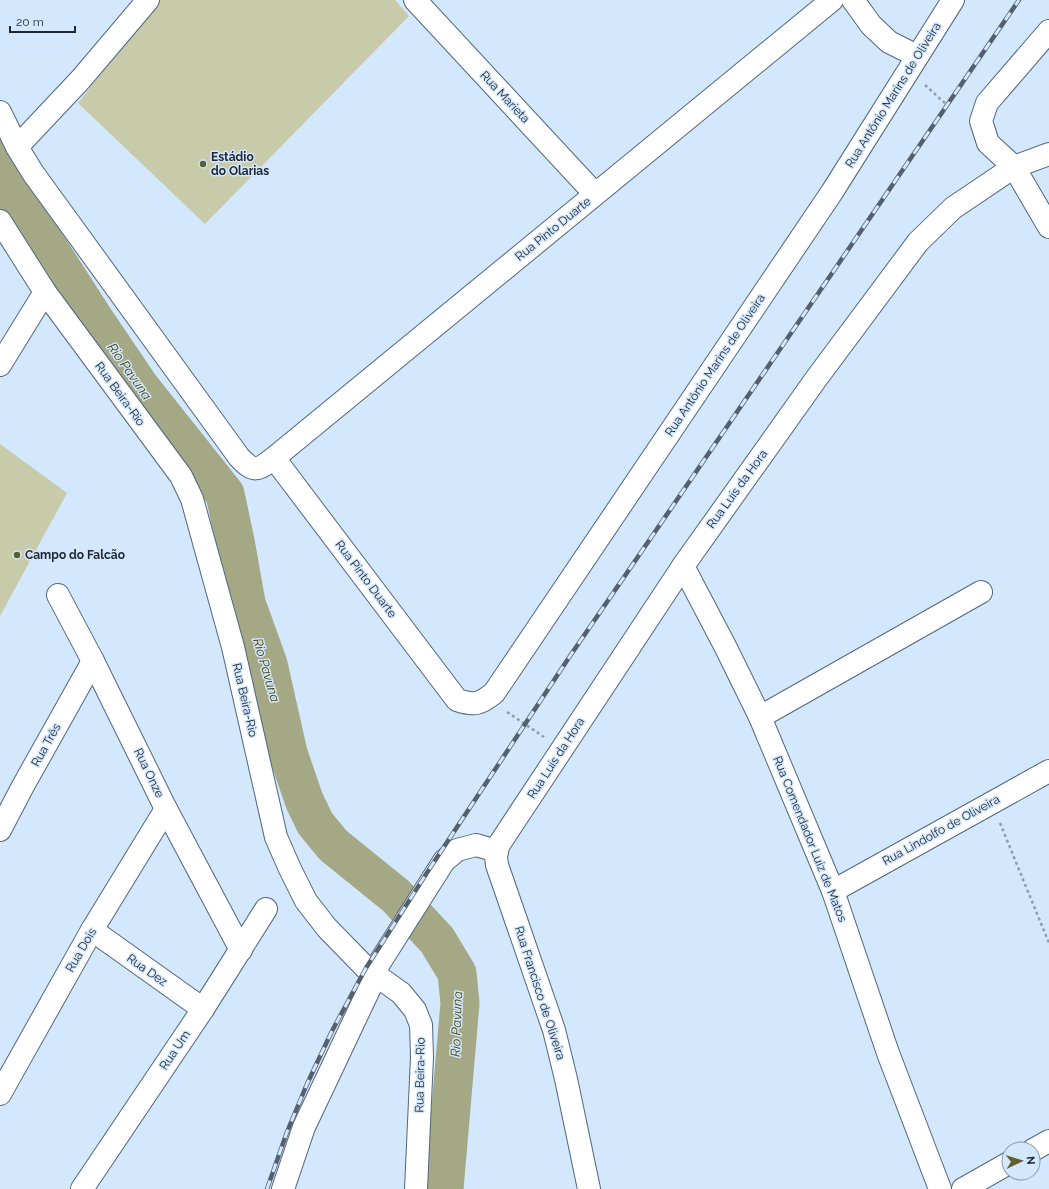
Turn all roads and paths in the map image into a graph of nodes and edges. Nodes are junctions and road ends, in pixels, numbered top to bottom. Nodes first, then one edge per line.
1 (148, 0) edge
2 (415, 0) edge
3 (832, 0) edge
4 (853, 0) edge
5 (953, 0) edge
6 (1049, 30) edge
7 (913, 63) junction
8 (947, 105) dead end
9 (0, 112) edge
10 (17, 147) junction
11 (1049, 154) edge
12 (1014, 166) junction
13 (595, 194) junction
14 (0, 221) edge
15 (1049, 227) edge
16 (45, 292) junction
17 (0, 365) edge
18 (265, 464) junction
19 (682, 566) junction
20 (981, 592) dead end
21 (58, 595) dead end
22 (93, 661) junction
23 (496, 689) junction
24 (457, 700) joint
25 (760, 716) junction
26 (562, 749) junction
27 (1049, 770) edge
28 (992, 802) junction
29 (166, 809) junction
30 (0, 830) edge
31 (498, 849) junction
32 (833, 891) junction
33 (266, 909) dead end
34 (92, 930) junction
35 (1049, 943) edge
36 (241, 950) junction
37 (375, 974) junction
38 (203, 1009) junction
39 (0, 1094) edge
40 (1001, 1168) edge
41 (82, 1189) edge
42 (283, 1189) edge
43 (416, 1189) edge
44 (589, 1189) edge
45 (940, 1189) edge
46 (963, 1189) edge

1 - 10 street
2 - 13 street, Rua Marieta
3 - 13 street, Rua Pinto Duarte
4 - 7 street
5 - 7 street, Rua Antônio Marins de Oliveira
6 - 12 street
7 - 8 path
7 - 23 street, Rua Antônio Marins de Oliveira
9 - 10 street
10 - 18 street
11 - 12 street, Rua Luís da Hora
12 - 15 street
12 - 19 street, Rua Luís da Hora
13 - 18 street, Rua Pinto Duarte
14 - 16 street, Rua Beira-Rio
16 - 17 street
16 - 37 street, Rua Beira-Rio
18 - 24 street, Rua Pinto Duarte
19 - 25 street, Rua Comendador Luiz de Matos
19 - 26 street, Rua Luís da Hora
20 - 25 street
21 - 22 street, Rua Onze
22 - 29 street, Rua Onze
22 - 30 street, Rua Três
23 - 24 street, Rua Antônio Marins de Oliveira
23 - 26 path
25 - 32 street, Rua Comendador Luiz de Matos
26 - 31 street, Rua Luís da Hora
27 - 28 street, Rua Lindolfo de Oliveira
28 - 32 street, Rua Lindolfo de Oliveira
28 - 35 path
29 - 34 street, Rua Dois
29 - 36 street, Rua Onze
31 - 37 street
31 - 44 street, Rua Francisco de Oliveira
32 - 45 street, Rua Comendador Luiz de Matos
33 - 36 street, Rua Um
34 - 38 street, Rua Dez
34 - 39 street, Rua Dois
36 - 38 street, Rua Um
37 - 42 street
37 - 43 street, Rua Beira-Rio
38 - 41 street, Rua Um
40 - 46 street

